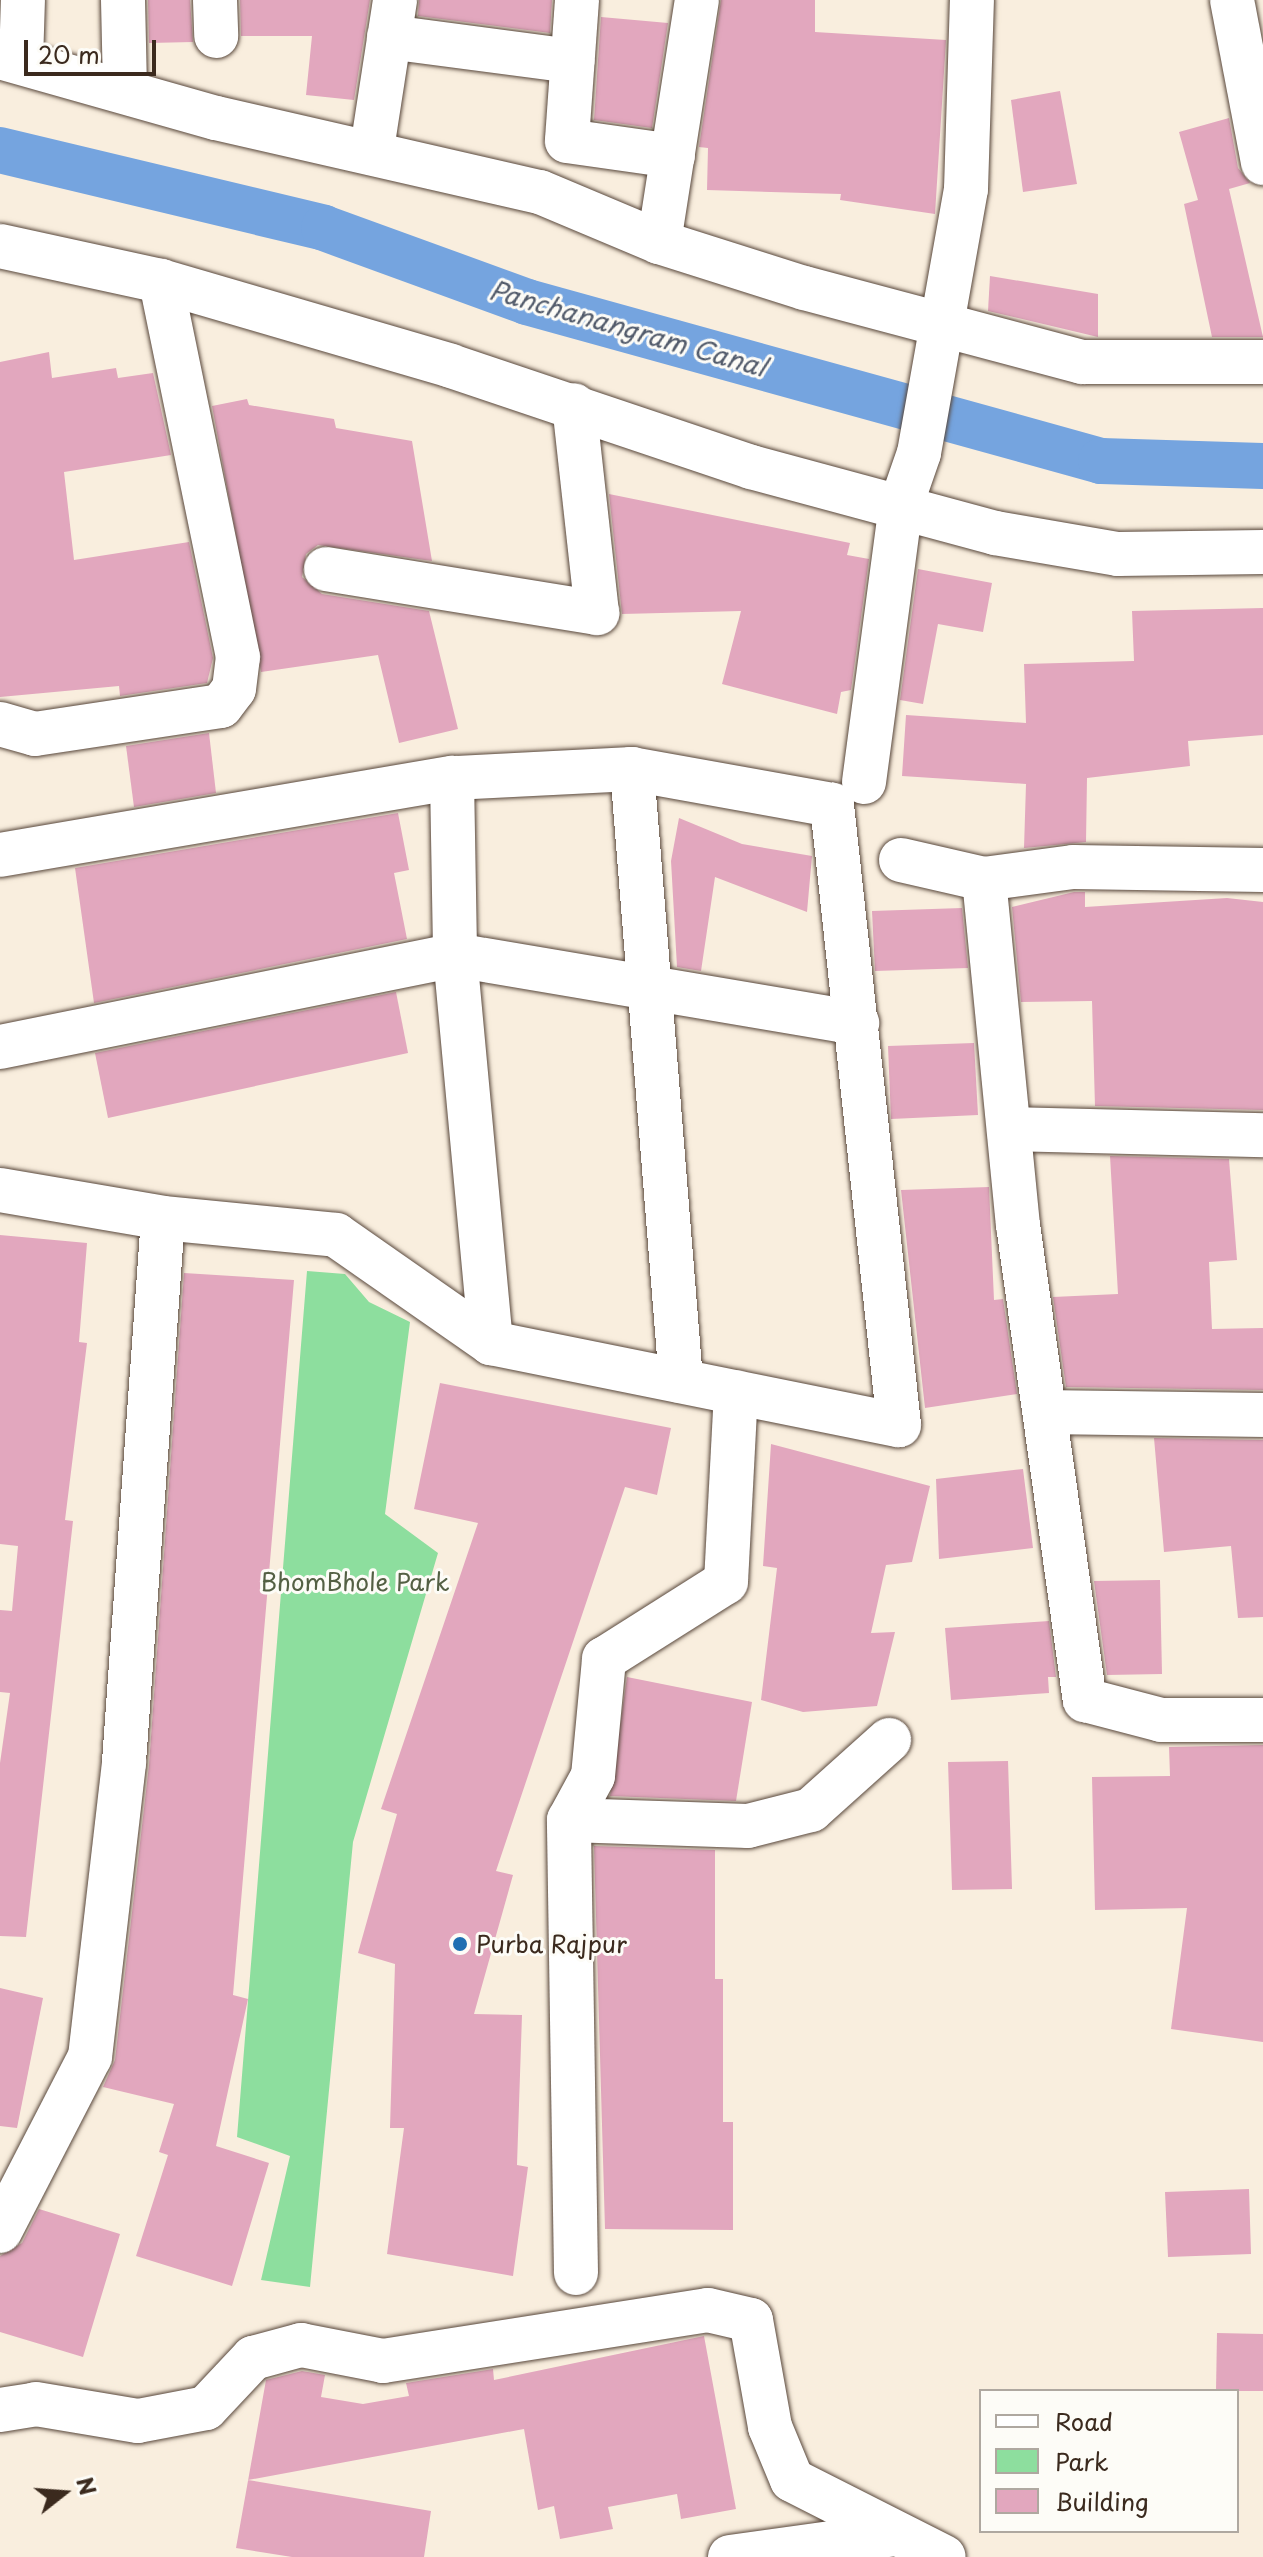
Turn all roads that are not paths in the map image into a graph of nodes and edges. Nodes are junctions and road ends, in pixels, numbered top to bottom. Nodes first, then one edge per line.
1 (23, 0) edge
2 (123, 0) edge
3 (577, 0) edge
4 (697, 0) edge
5 (972, 0) edge
6 (1232, 0) edge
7 (392, 19) edge
8 (11, 60) edge
9 (572, 61) junction
10 (125, 89) junction
11 (372, 149) junction
12 (673, 156) junction
13 (1263, 163) edge
14 (659, 242) junction
15 (0, 246) edge
16 (161, 281) junction
17 (944, 321) junction
18 (1263, 362) edge
19 (574, 405) junction
20 (901, 505) junction
21 (1263, 552) edge
22 (326, 569) dead end
23 (0, 724) edge
24 (632, 769) junction
25 (452, 778) junction
26 (864, 782) dead end
27 (0, 855) edge
28 (901, 860) dead end
29 (1263, 870) edge
30 (984, 879) junction
31 (455, 955) junction
32 (650, 983) junction
33 (857, 1023) junction
34 (0, 1047) edge
35 (1009, 1129) junction
36 (1263, 1135) edge
37 (0, 1190) edge
38 (163, 1218) junction
39 (491, 1343) junction
40 (681, 1381) junction
41 (736, 1392) junction
42 (1045, 1412) junction
43 (1263, 1415) edge
44 (1263, 1720) edge
45 (889, 1740) dead end
46 (569, 1820) junction
47 (0, 2231) edge
48 (576, 2273) dead end
49 (0, 2410) edge
50 (895, 2534) junction
51 (730, 2557) edge
52 (944, 2557) edge

1 - 8 street
2 - 10 street
3 - 9 street
4 - 12 street
5 - 17 street
6 - 13 street
7 - 9 street
7 - 11 street
8 - 10 street
9 - 12 street
10 - 11 street
11 - 14 street
12 - 14 street
14 - 17 street
15 - 16 street
16 - 19 street
16 - 23 street
17 - 18 street
17 - 20 street
19 - 20 street
19 - 22 street
20 - 21 street
20 - 26 street
24 - 25 street
24 - 32 street
24 - 33 street
25 - 27 street
25 - 31 street
28 - 30 street
29 - 30 street
30 - 35 street
31 - 32 street
31 - 34 street
31 - 39 street
32 - 33 street
32 - 40 street
33 - 41 street
35 - 36 street
35 - 42 street
37 - 38 street
38 - 39 street
38 - 47 street
39 - 40 street
40 - 41 street
41 - 46 street
42 - 43 street
42 - 44 street
45 - 46 street
46 - 48 street
49 - 50 street
50 - 51 street
50 - 52 street

